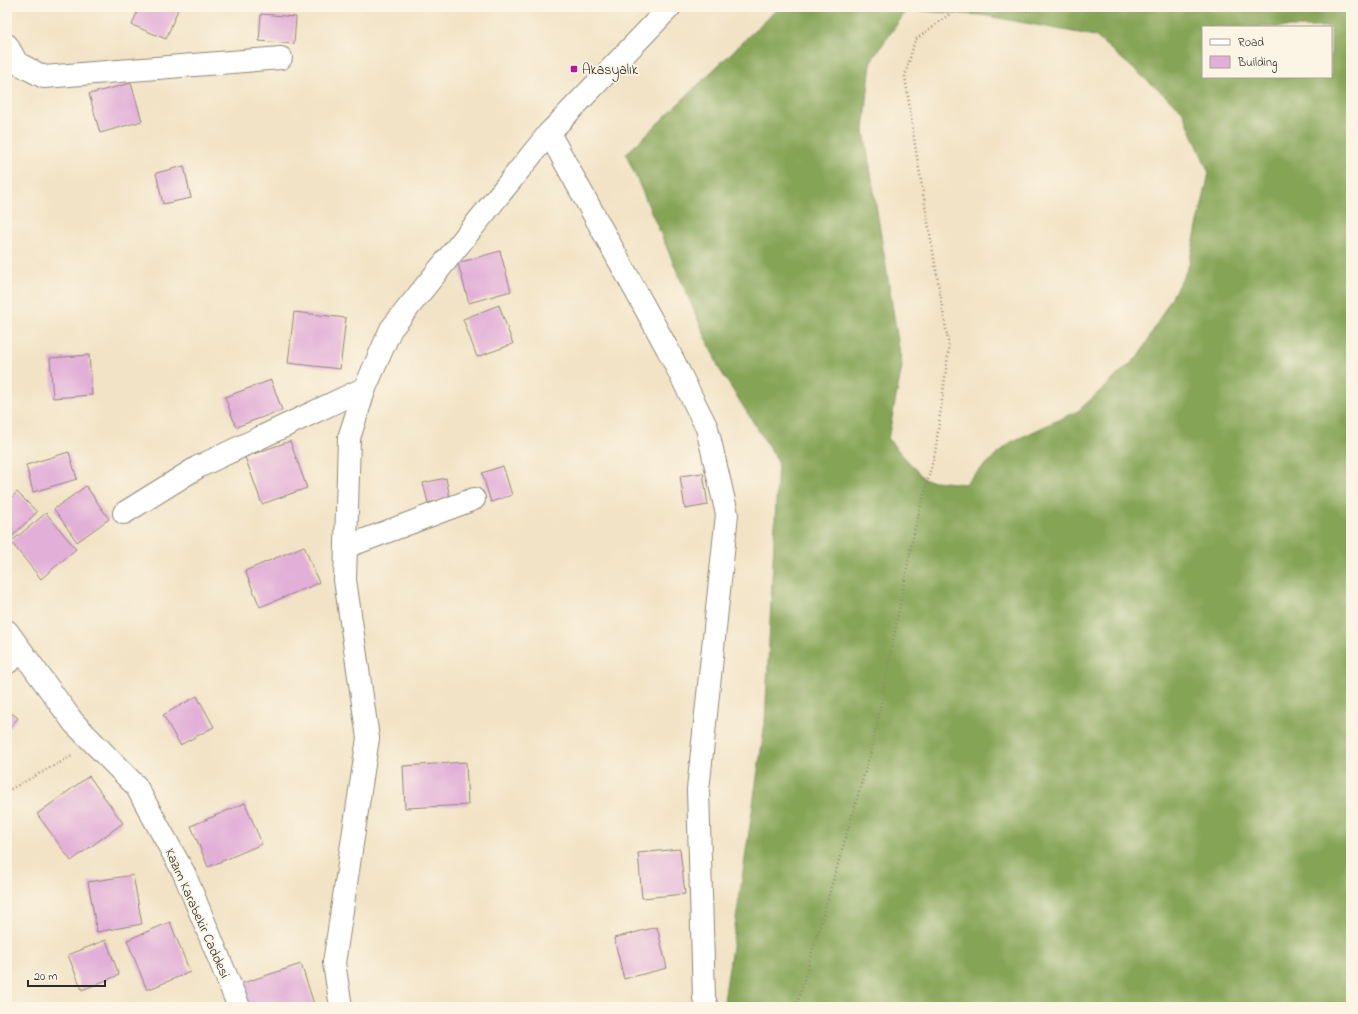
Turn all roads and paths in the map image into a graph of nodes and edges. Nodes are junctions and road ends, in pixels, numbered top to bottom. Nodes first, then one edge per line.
1 (670, 7) edge
2 (1062, 7) edge
3 (7, 45) edge
4 (281, 58) dead end
5 (548, 133) junction
6 (364, 388) junction
7 (474, 499) dead end
8 (124, 513) dead end
9 (346, 547) junction
10 (7, 632) edge
11 (15, 658) edge
12 (95, 743) junction
13 (7, 791) edge
14 (239, 1007) edge
15 (341, 1007) edge
16 (707, 1007) edge
17 (796, 1007) edge

1 - 5 street
2 - 17 path
3 - 4 street
5 - 6 street
5 - 16 street
6 - 8 street
6 - 9 street
7 - 9 street
9 - 15 street
10 - 11 street, Kazım Karabekir Caddesi
11 - 12 street, Kazım Karabekir Caddesi
12 - 13 path
12 - 14 street, Kazım Karabekir Caddesi

